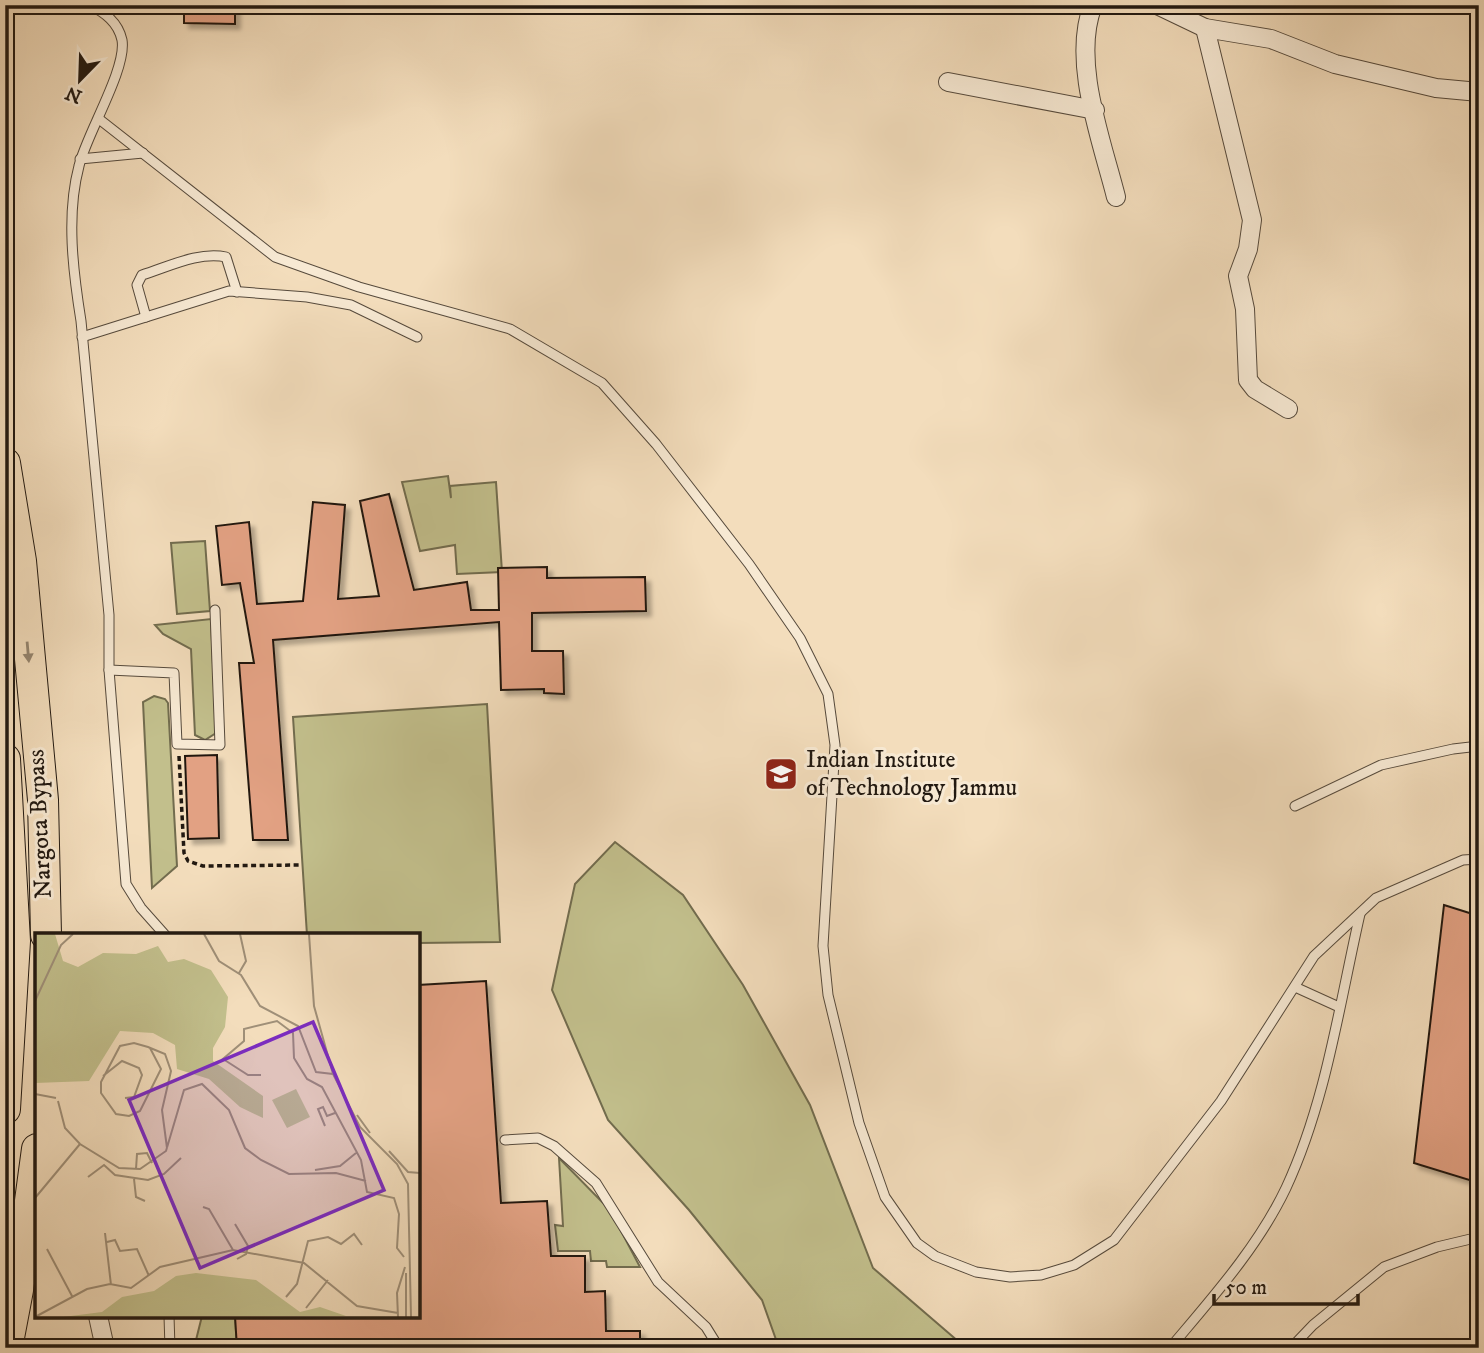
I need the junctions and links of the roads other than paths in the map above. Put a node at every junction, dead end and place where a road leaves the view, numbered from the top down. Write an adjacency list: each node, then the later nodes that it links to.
1 (90, 5): 8 (lane)
2 (1093, 5): 7 (street)
3 (1157, 5): 4 (street)
4 (1205, 28): 6 (street); 16 (street)
5 (948, 82): 7 (street)
6 (1479, 92)
7 (1095, 110): 11 (street)
8 (99, 119): 9 (lane); 10 (lane)
9 (143, 153): 10 (lane); 28 (lane)
10 (80, 159): 14 (lane)
11 (1116, 197)
12 (237, 292): 13 (lane); 13 (lane); 15 (lane)
13 (146, 317): 14 (lane)
14 (82, 337): 19 (lane)
15 (417, 337)
16 (1288, 409)
17 (5, 463): 25 (highway, Nargota Bypass, one-way to 25)
18 (215, 610): 19 (lane)
19 (109, 670): 26 (lane)
20 (1479, 746): 22 (lane)
21 (5, 759): 27 (highway, Nargota Bypass)
22 (1295, 806)
23 (1479, 859): 24 (lane)
24 (1360, 913): 28 (lane); 30 (lane)
25 (46, 933)
26 (163, 933)
27 (26, 943): 29 (highway, Nargota Bypass)
28 (1295, 987): 30 (lane)
29 (11, 989): 31 (highway, Nargota Bypass)
30 (1339, 1007): 41 (lane)
31 (5, 1109)
32 (505, 1140): 40 (lane)
33 (35, 1164): 37 (highway)
34 (1479, 1237): 42 (lane)
35 (98, 1318): 38 (street)
36 (170, 1318): 39 (lane)
37 (6, 1348)
38 (104, 1348)
39 (170, 1348)
40 (719, 1348)
41 (1170, 1348)
42 (1291, 1348)

